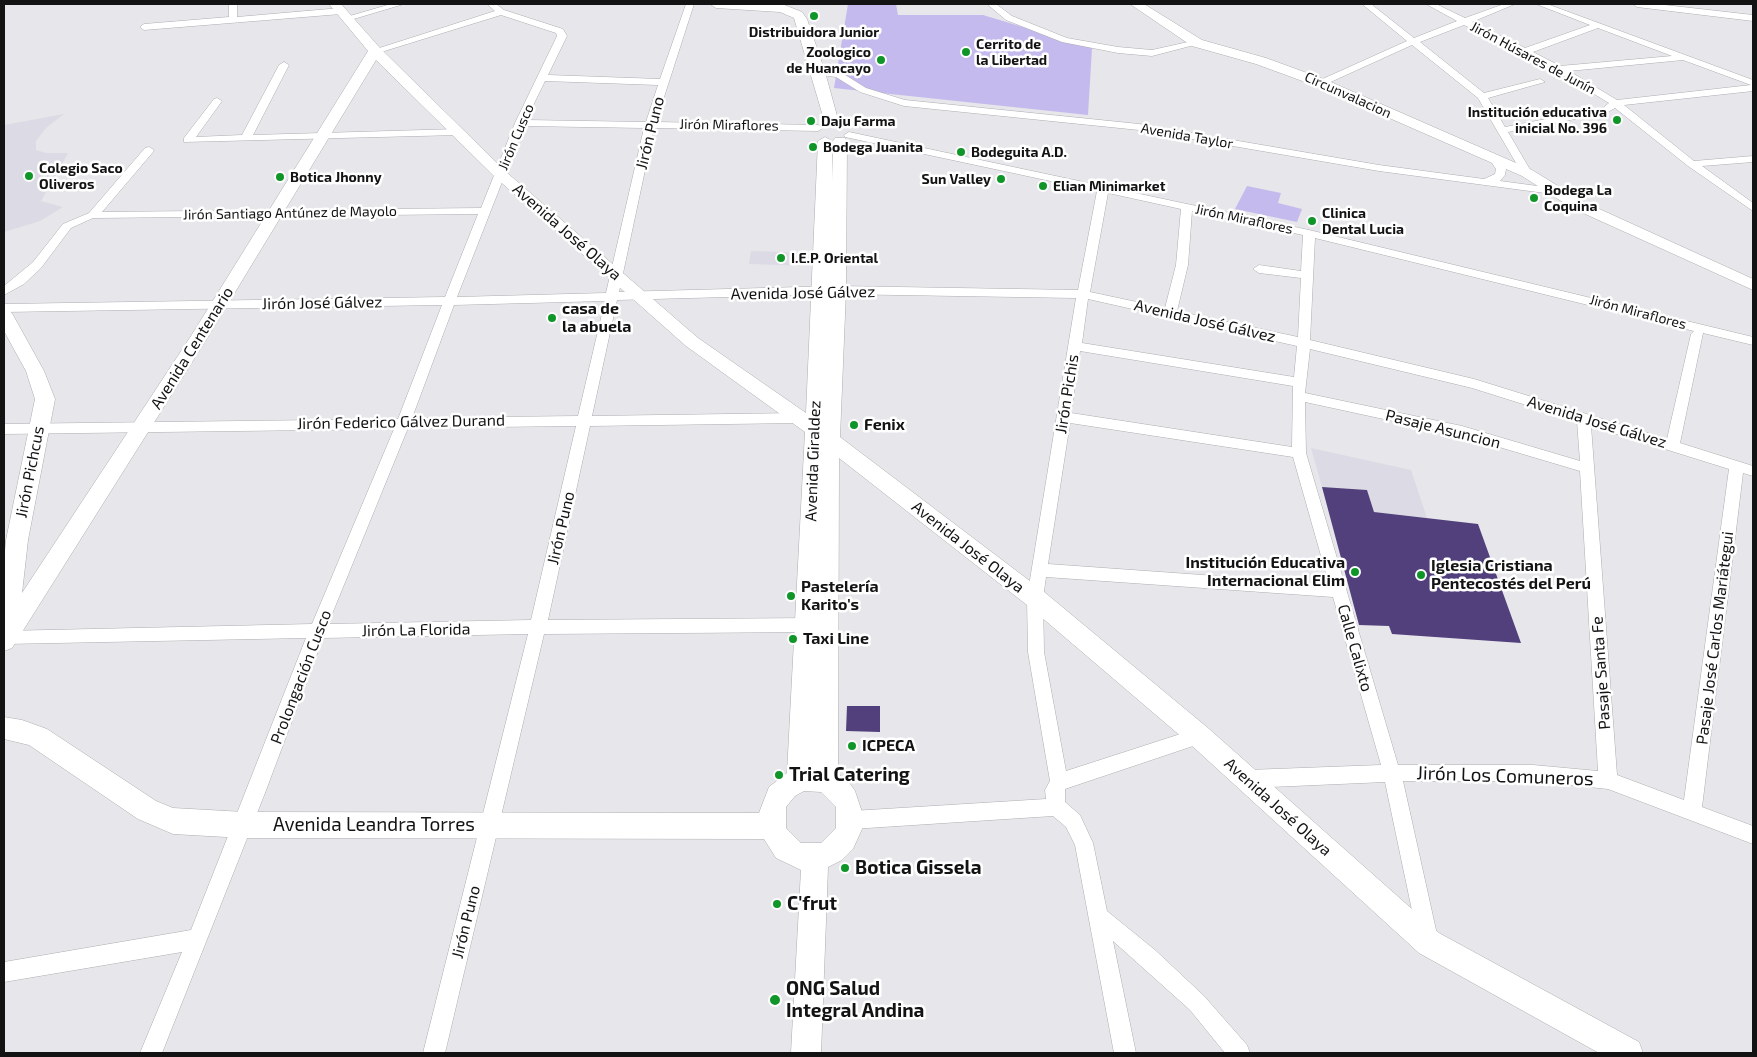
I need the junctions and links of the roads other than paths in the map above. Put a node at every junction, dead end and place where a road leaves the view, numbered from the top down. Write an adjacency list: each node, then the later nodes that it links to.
1 (233, 4): 17 (street)
2 (400, 4): 14 (street)
3 (491, 4): 15 (street)
4 (690, 4): 31 (street, Jirón Puno)
5 (716, 4): 29 (street, Avenida Giraldez)
6 (991, 4): 23 (street)
7 (1136, 4): 23 (street, Circunvalacion)
8 (1430, 4): 19 (street, Jirón Húsares de Junín)
9 (1510, 4): 19 (street)
10 (1540, 4): 20 (street)
11 (1637, 4): 16 (street)
12 (1721, 4): 16 (street)
13 (1374, 6): 22 (street)
14 (341, 11): 17 (street); 24 (street, Avenida José Olaya)
15 (501, 12): 24 (street); 30 (street, Jirón Cusco)
16 (1733, 16): 18 (street)
17 (233, 20): 21 (street)
18 (1752, 20)
19 (1466, 22): 22 (street); 25 (street, Jirón Húsares de Junín)
20 (1599, 26): 25 (street); 26 (street)
21 (144, 27)
22 (1413, 41): 33 (street); 36 (street)
23 (1197, 43): 33 (street, Circunvalacion)
24 (374, 51): 42 (street, Avenida José Olaya); 44 (street, Avenida Centenario)
25 (1524, 52): 28 (street, Jirón Húsares de Junín)
26 (1684, 57): 28 (street); 34 (street)
27 (284, 65): 45 (street)
28 (1559, 70): 38 (street, Jirón Húsares de Junín)
29 (818, 72): 43 (street, Avenida Giraldez); 52 (street, Avenida Taylor)
30 (542, 78): 31 (street); 39 (street, Jirón Cusco)
31 (663, 82): 40 (street, Jirón Puno)
32 (1540, 82): 36 (street)
33 (1321, 83): 48 (street, Circunvalacion)
34 (1753, 83)
35 (1753, 88): 38 (street)
36 (1482, 96): 41 (street)
37 (217, 100): 45 (street)
38 (1615, 103): 41 (street); 49 (street, Jirón Húsares de Junín)
39 (520, 123): 40 (street, Jirón Miraflores); 51 (street, Jirón Cusco)
40 (650, 124): 43 (street, Jirón Miraflores); 63 (street, Jirón Puno)
41 (1503, 130): 50 (street)
42 (458, 132): 44 (street); 51 (street, Avenida José Olaya)
43 (833, 134): 53 (street, Jirón Miraflores); 67 (street, Avenida Giraldez)
44 (322, 136): 45 (street); 58 (street, Avenida Centenario)
45 (246, 138)
46 (149, 150): 59 (street)
47 (1753, 159): 49 (street)
48 (1495, 160): 50 (street, Circunvalacion); 52 (street)
49 (1692, 164): 56 (street, Jirón Húsares de Junín)
50 (1526, 173): 54 (street, Circunvalacion)
51 (500, 174): 57 (street, Jirón Cusco); 63 (street, Avenida José Olaya)
52 (1484, 182): 54 (street, Avenida Taylor)
53 (1103, 190): 55 (street, Jirón Miraflores); 68 (street, Jirón Pichis)
54 (1560, 192): 64 (street, Circunvalacion); 65 (street, Circunvalacion)
55 (1187, 207): 60 (street, Jirón Miraflores); 74 (street)
56 (1753, 208)
57 (486, 211): 58 (street, Jirón Santiago Antúnez de Mayolo); 71 (street, Jirón Cusco)
58 (275, 213): 59 (street, Jirón Santiago Antúnez de Mayolo); 72 (street, Avenida Centenario)
59 (93, 215): 66 (street)
60 (1309, 232): 62 (street, Calle Calixto); 77 (street, Jirón Miraflores)
61 (1259, 269): 62 (street)
62 (1306, 275): 78 (street, Calle Calixto)
63 (617, 276): 69 (street, Avenida José Olaya); 70 (street, Jirón Puno)
64 (1753, 276)
65 (1753, 285)
66 (4, 291)
67 (829, 291): 68 (street, Avenida José Gálvez); 69 (street, Avenida José Gálvez); 88 (street, Avenida Giraldez)
68 (1083, 294): 74 (street, Avenida José Gálvez); 79 (street, Jirón Pichis)
69 (640, 296): 70 (street, Jirón José Gálvez); 88 (street, Avenida José Olaya)
70 (612, 297): 71 (street, Jirón José Gálvez); 83 (street, Jirón Puno)
71 (450, 300): 72 (street, Jirón José Gálvez); 84 (street, Prolongación Cusco)
72 (219, 304): 73 (street, Jirón José Gálvez); 85 (street, Avenida Centenario)
73 (4, 308)
74 (1170, 314): 78 (street, Avenida José Gálvez)
75 (4, 315): 87 (street, Jirón Pichcus)
76 (1696, 334): 89 (street)
77 (1753, 341)
78 (1304, 343): 80 (street, Calle Calixto); 81 (street, Avenida José Gálvez)
79 (1075, 346): 80 (street, Pasaje Asuncion); 82 (street, Jirón Pichis)
80 (1298, 389): 90 (street, Calle Calixto); 92 (street, Pasaje Asuncion)
81 (1584, 417): 89 (street, Avenida José Gálvez); 92 (street, Pasaje Santa Fe)
82 (1064, 418): 90 (street); 94 (street, Jirón Pichis)
83 (585, 421): 84 (street, Jirón Federico Gálvez Durand); 88 (street, Jirón Federico Gálvez Durand); 99 (street, Jirón Puno)
84 (404, 422): 85 (street, Jirón Federico Gálvez Durand); 100 (street, Prolongación Cusco)
85 (143, 426): 87 (street, Jirón Federico Gálvez Durand); 101 (street, Avenida Centenario)
86 (4, 429): 87 (street, Jirón Federico Gálvez Durand)
87 (38, 429): 101 (street, Jirón Pichcus)
88 (814, 430): 96 (street, Avenida José Olaya); 97 (street, Avenida Giraldez); 98 (street, Avenida Giraldez)
89 (1673, 445): 91 (street, Avenida José Gálvez)
90 (1299, 453): 95 (street, Calle Calixto)
91 (1737, 466): 93 (street, Avenida José Gálvez); 111 (street, Pasaje José Carlos Mariátegui)
92 (1587, 468): 106 (street, Pasaje Santa Fe)
93 (1753, 471)
94 (1039, 570): 95 (street); 96 (street, Jirón Pichis)
95 (1339, 591): 104 (street, Calle Calixto)
96 (1035, 598): 103 (street, Avenida José Olaya); 109 (street, Jirón Pichis)
97 (827, 625): 98 (street, Jirón La Florida); 108 (street, Avenida Giraldez)
98 (806, 626): 99 (street, Jirón La Florida); 107 (street, Avenida Giraldez)
99 (538, 628): 100 (street, Jirón La Florida); 114 (street, Jirón Puno)
100 (317, 632): 101 (street, Jirón La Florida); 113 (street, Prolongación Cusco)
101 (5, 639)
102 (4, 728): 113 (street, Avenida Leandra Torres)
103 (1200, 736): 105 (street, Avenida José Olaya); 109 (street)
104 (1392, 773): 105 (street, Jirón Los Comuneros); 106 (street, Jirón Los Comuneros); 120 (street, Calle Calixto)
105 (1248, 779): 120 (street, Avenida José Olaya)
106 (1608, 780): 111 (street, Jirón Los Comuneros)
107 (799, 781): 108 (street); 115 (street)
108 (825, 781): 112 (street)
109 (1059, 782): 110 (street, Jirón Pichis)
110 (1056, 807): 112 (street); 118 (street)
111 (1692, 810): 116 (street, Jirón Los Comuneros)
112 (852, 820): 117 (street)
113 (244, 825): 114 (street, Avenida Leandra Torres); 119 (street, Prolongación Cusco)
114 (490, 825): 115 (street, Avenida Leandra Torres); 123 (street, Jirón Puno)
115 (770, 826): 117 (street)
116 (1753, 835)
117 (815, 867): 124 (street)
118 (1099, 918): 125 (street); 126 (street)
119 (198, 939): 121 (street); 122 (street, Prolongación Cusco)
120 (1429, 943): 127 (street, Avenida José Olaya)
121 (4, 972)
122 (151, 1053)
123 (434, 1053)
124 (806, 1053)
125 (1125, 1053)
126 (1239, 1053)
127 (1628, 1053)

